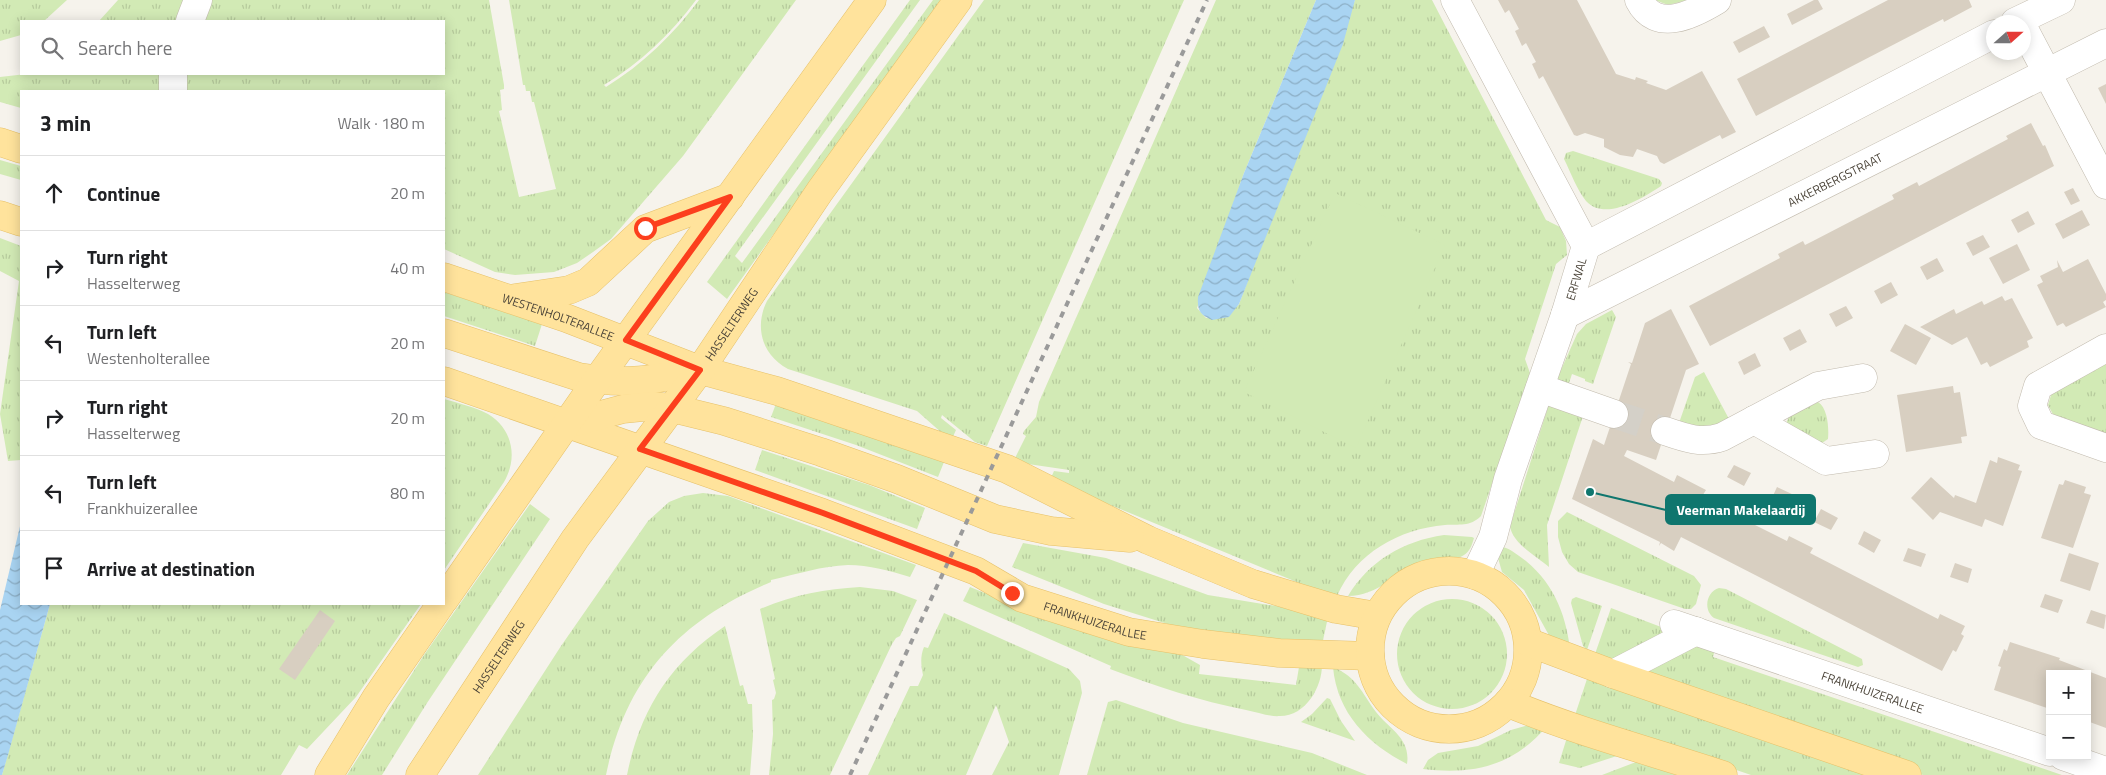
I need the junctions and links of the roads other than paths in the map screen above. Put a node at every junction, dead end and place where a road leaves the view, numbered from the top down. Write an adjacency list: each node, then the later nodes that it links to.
1 (198, 0): 9 (street)
2 (872, 0): 19 (main road)
3 (958, 0): 29 (main road, HASSELTERWEG)
4 (1455, 0): 22 (street, ERFWAL)
5 (1639, 0): 6 (street)
6 (1717, 0)
7 (2061, 0): 8 (street)
8 (2026, 15)
9 (190, 20)
10 (1986, 38): 22 (street)
11 (2106, 43): 13 (street, AKKERBERGSTRAAT)
12 (2031, 46): 13 (street)
13 (2046, 74): 18 (street); 25 (street, AKKERBERGSTRAAT)
14 (173, 75): 15 (street)
15 (173, 90)
16 (0, 142): 17 (main road)
17 (20, 149)
18 (2106, 186)
19 (730, 197): 24 (main road); 27 (main road)
20 (0, 216): 21 (main road)
21 (20, 222)
22 (1586, 246): 25 (street, ERFWAL)
23 (446, 277): 24 (main road, WESTENHOLTERALLEE)
24 (508, 298): 27 (main road, WESTENHOLTERALLEE)
25 (1565, 315): 33 (street, ERFWAL)
26 (445, 333): 31 (main road)
27 (626, 340): 29 (main road, WESTENHOLTERALLEE); 31 (main road)
28 (2106, 348): 39 (street)
29 (700, 370): 31 (main road); 34 (main road, HASSELTERWEG); 42 (main road)
30 (1863, 378): 36 (street)
31 (597, 380): 37 (main road)
32 (445, 381): 37 (main road)
33 (1540, 388): 35 (street); 43 (street, ERFWAL)
34 (670, 408): 37 (main road); 40 (main road, HASSELTERWEG); 42 (main road)
35 (1614, 414)
36 (1754, 420): 38 (street); 41 (street)
37 (567, 424): 40 (main road); 44 (main road)
38 (1665, 431)
39 (2106, 448)
40 (640, 449): 48 (main road, FRANKHUIZERALLEE); 55 (main road, HASSELTERWEG)
41 (1875, 454)
42 (1148, 540): 46 (main road)
43 (1475, 575): 46 (main road); 47 (main road)
44 (445, 599)
45 (440, 605): 54 (main road)
46 (1377, 616): 48 (main road)
47 (1528, 642): 49 (main road); 50 (main road)
48 (1370, 656): 50 (main road)
49 (1613, 674): 51 (street, FRANKHUIZERALLEE); 57 (main road)
50 (1508, 703): 56 (main road)
51 (2046, 751)
52 (2074, 760): 53 (street)
53 (2106, 771)
54 (329, 775)
55 (420, 775)
56 (1723, 775)
57 (1907, 775)

